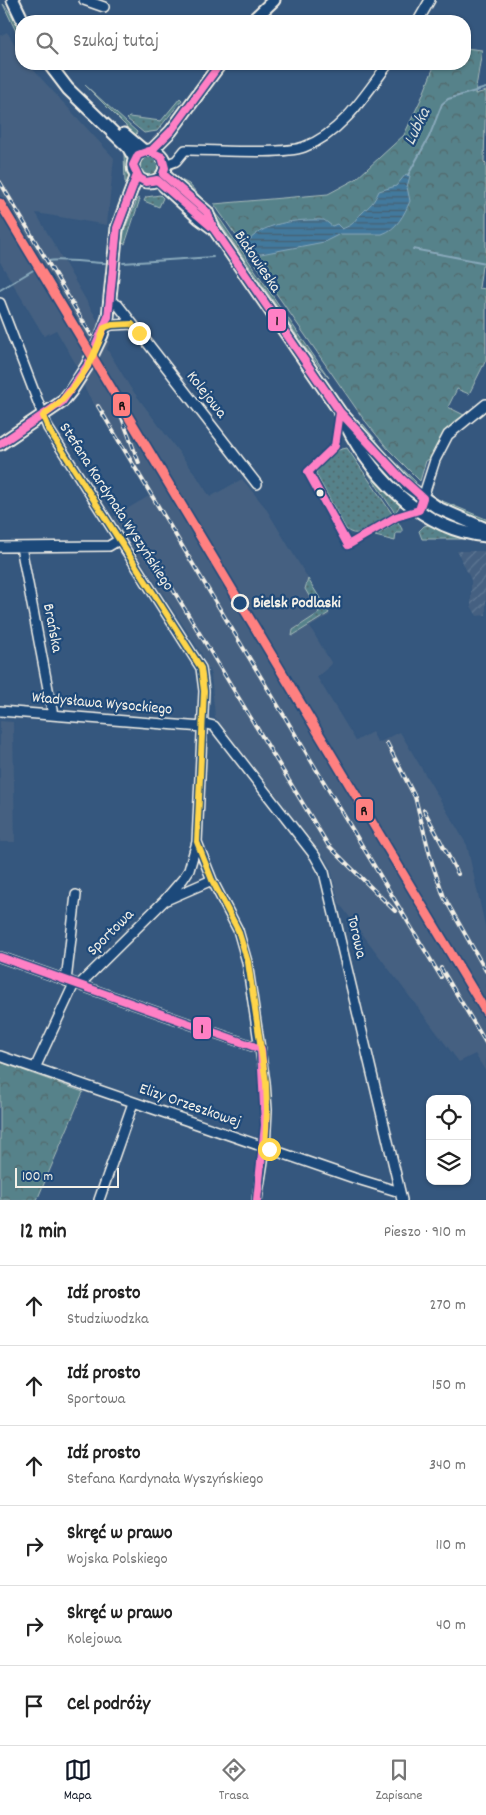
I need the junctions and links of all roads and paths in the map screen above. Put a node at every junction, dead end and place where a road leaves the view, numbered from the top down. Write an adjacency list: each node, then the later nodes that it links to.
1 (13, 0): 6 (main road)
2 (84, 0): 5 (street)
3 (274, 0): 7 (main road)
4 (430, 0): 8 (street)
5 (104, 7)
6 (20, 15)
7 (258, 15)
8 (421, 15)
9 (55, 70): 12 (main road, Białowieska)
10 (216, 70): 12 (main road)
11 (383, 70): 12 (street)
12 (151, 166): 13 (main road); 18 (main road, Białowieska)
13 (110, 301): 15 (street, Kolejowa); 16 (main road)
14 (0, 303): 19 (street, Stefana Kardynała Wyszyńskiego)
15 (132, 324): 16 (street); 21 (street, Kolejowa)
16 (104, 328): 19 (main road)
17 (486, 404): 22 (street)
18 (340, 412): 22 (main road, Białowieska); 23 (main road, Białowieska)
19 (43, 416): 20 (main road); 26 (street, Stefana Kardynała Wyszyńskiego)
20 (0, 444)
21 (257, 484)
22 (423, 498): 23 (street); 24 (main road, Białowieska)
23 (419, 510): 25 (main road, Białowieska)
24 (486, 529)
25 (486, 536)
26 (119, 540): 28 (street); 31 (street, Stefana Kardynała Wyszyńskiego)
27 (0, 547): 28 (street)
28 (21, 547): 30 (street, Brańska)
29 (0, 711): 30 (street, Władysława Wysockiego)
30 (53, 715): 31 (street, Władysława Wysockiego)
31 (202, 725): 32 (street, Sportowa); 43 (street, Torowa)
32 (197, 842): 33 (street, Sportowa); 35 (street, Sportowa)
33 (212, 880): 35 (street, Sportowa); 38 (street)
34 (76, 895): 37 (street)
35 (164, 902): 37 (street, Sportowa)
36 (0, 957): 37 (street)
37 (73, 983): 38 (street); 40 (street, Sportowa)
38 (261, 1049): 42 (street)
39 (0, 1056): 40 (street, Elizy Orzeszkowej)
40 (35, 1068): 41 (street, Elizy Orzeszkowej)
41 (133, 1103): 42 (street, Elizy Orzeszkowej); 44 (street)
42 (265, 1148): 43 (street, Elizy Orzeszkowej); 45 (street)
43 (401, 1196)
44 (99, 1200)
45 (257, 1200)

